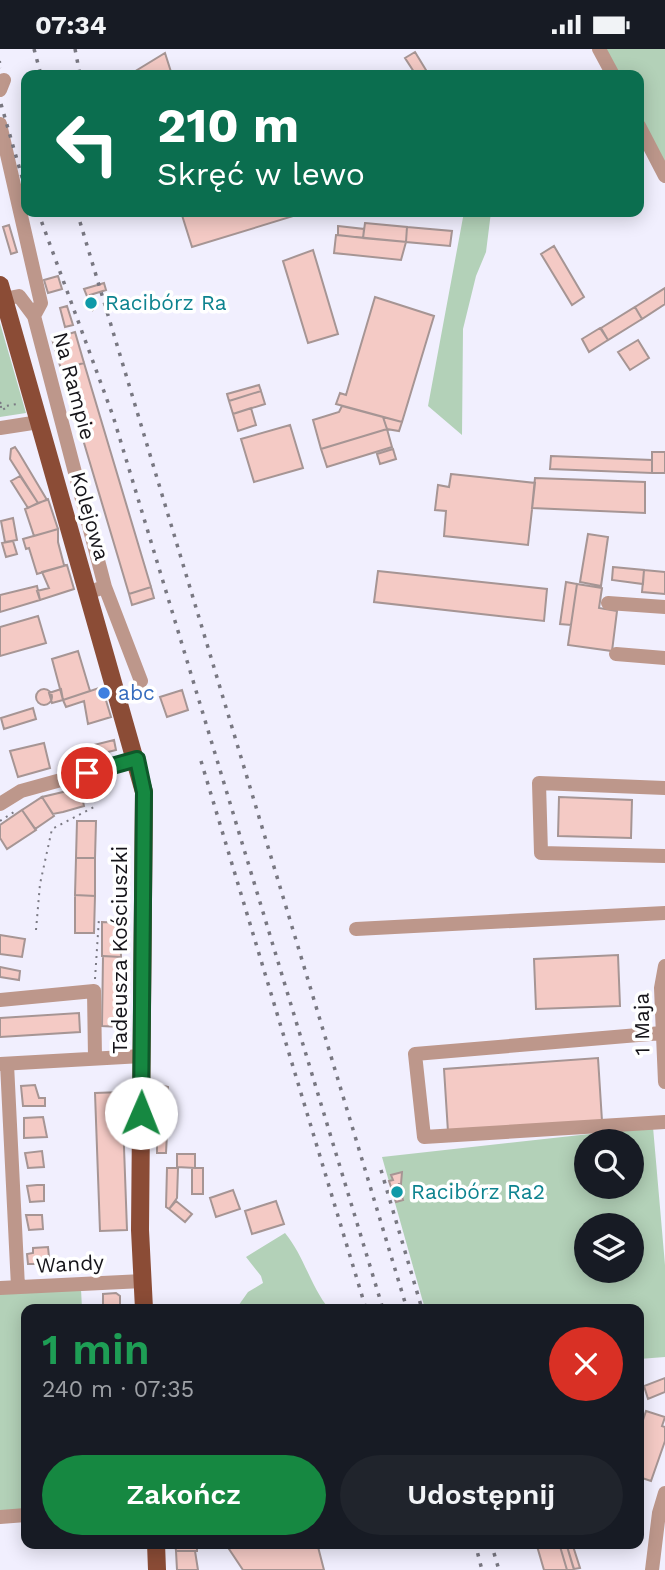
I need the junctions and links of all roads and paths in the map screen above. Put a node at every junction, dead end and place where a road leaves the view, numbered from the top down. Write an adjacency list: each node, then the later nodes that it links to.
1 (599, 49): 2 (street)
2 (610, 70)
3 (0, 124): 6 (street)
4 (644, 136): 5 (street)
5 (665, 176)
6 (21, 216)
7 (21, 217): 9 (street)
8 (2, 292): 9 (street, Na Rampie); 12 (main road, Kolejowa)
9 (34, 316): 14 (street, Na Rampie)
10 (0, 402): 11 (path)
11 (0, 407)
12 (38, 422): 13 (street); 14 (main road, Kolejowa)
13 (0, 428)
14 (97, 590): 19 (street, Na Rampie); 20 (main road, Kolejowa)
15 (608, 603): 16 (street)
16 (665, 607)
17 (616, 654): 18 (street)
18 (665, 658)
19 (141, 681)
20 (137, 759): 22 (street); 33 (main road, Tadeusza Kościuszki)
21 (665, 788): 24 (street)
22 (0, 804)
23 (96, 806): 28 (path)
24 (665, 856)
25 (665, 913): 27 (street)
26 (99, 918): 30 (path)
27 (356, 929)
28 (36, 930)
29 (665, 966): 32 (street, 1 Maja)
30 (94, 991): 31 (street); 34 (street)
31 (0, 1000)
32 (662, 1033): 36 (street, 1 Maja); 37 (street)
33 (142, 1056): 34 (street); 38 (main road, Tadeusza Kościuszki)
34 (95, 1058): 35 (street)
35 (4, 1064): 39 (street)
36 (665, 1082)
37 (665, 1122)
38 (143, 1282): 39 (street, Wandy); 41 (main road, Tadeusza Kościuszki)
39 (18, 1287): 40 (street, Wandy)
40 (0, 1288)
41 (144, 1304)
42 (665, 1493): 44 (street)
43 (21, 1515): 45 (street)
44 (662, 1515): 48 (street)
45 (0, 1517)
46 (156, 1549): 47 (main road)
47 (157, 1570)
48 (652, 1570)

